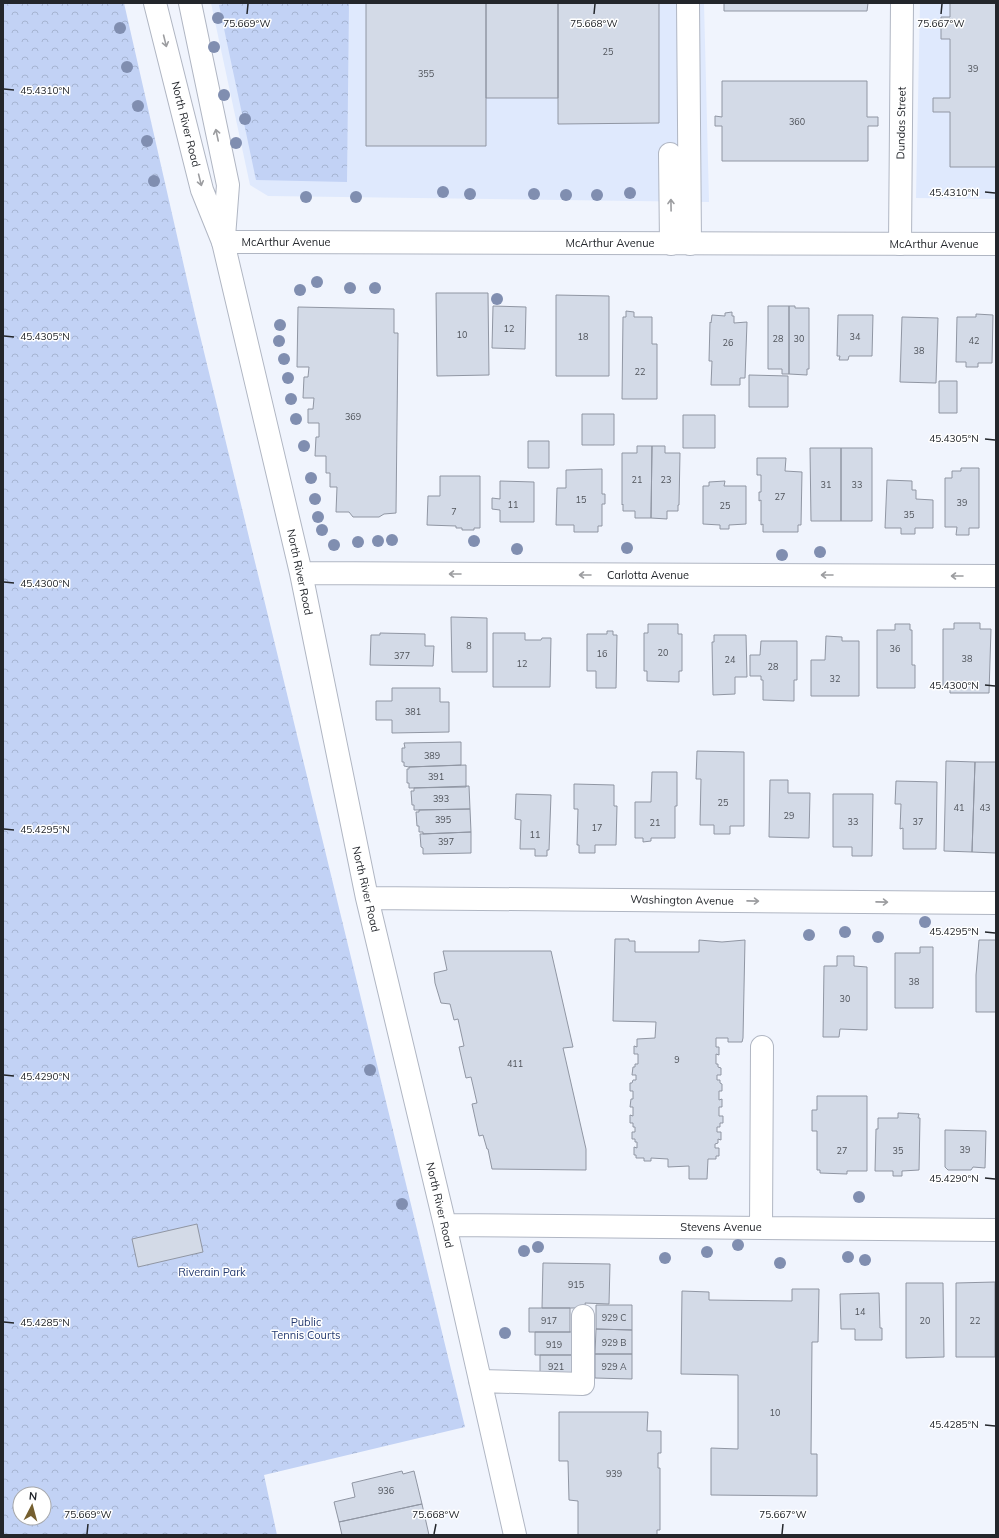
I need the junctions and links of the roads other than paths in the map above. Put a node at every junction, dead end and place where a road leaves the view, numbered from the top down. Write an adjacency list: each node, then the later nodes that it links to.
1 (155, 3): 6 (street, North River Road, one-way to 6)
2 (190, 3): 6 (street, North River Road, one-way to 2)
3 (688, 3): 7 (street)
4 (902, 3): 8 (street, Dundas Street)
5 (670, 154): 7 (street, one-way to 5)
6 (223, 242): 7 (street, McArthur Avenue); 10 (street, North River Road)
7 (681, 244): 8 (street, McArthur Avenue)
8 (900, 244): 9 (street, McArthur Avenue)
9 (996, 244)
10 (301, 573): 11 (street, Carlotta Avenue, one-way to 10); 12 (street, North River Road)
11 (996, 576)
12 (367, 898): 13 (street, Washington Avenue, one-way to 13); 15 (street, North River Road)
13 (996, 903)
14 (762, 1047): 16 (street)
15 (445, 1225): 16 (street, Stevens Avenue); 19 (street, North River Road)
16 (761, 1228): 17 (street, Stevens Avenue)
17 (996, 1230)
18 (583, 1316): 19 (street)
19 (480, 1381): 20 (street, North River Road)
20 (515, 1535)

